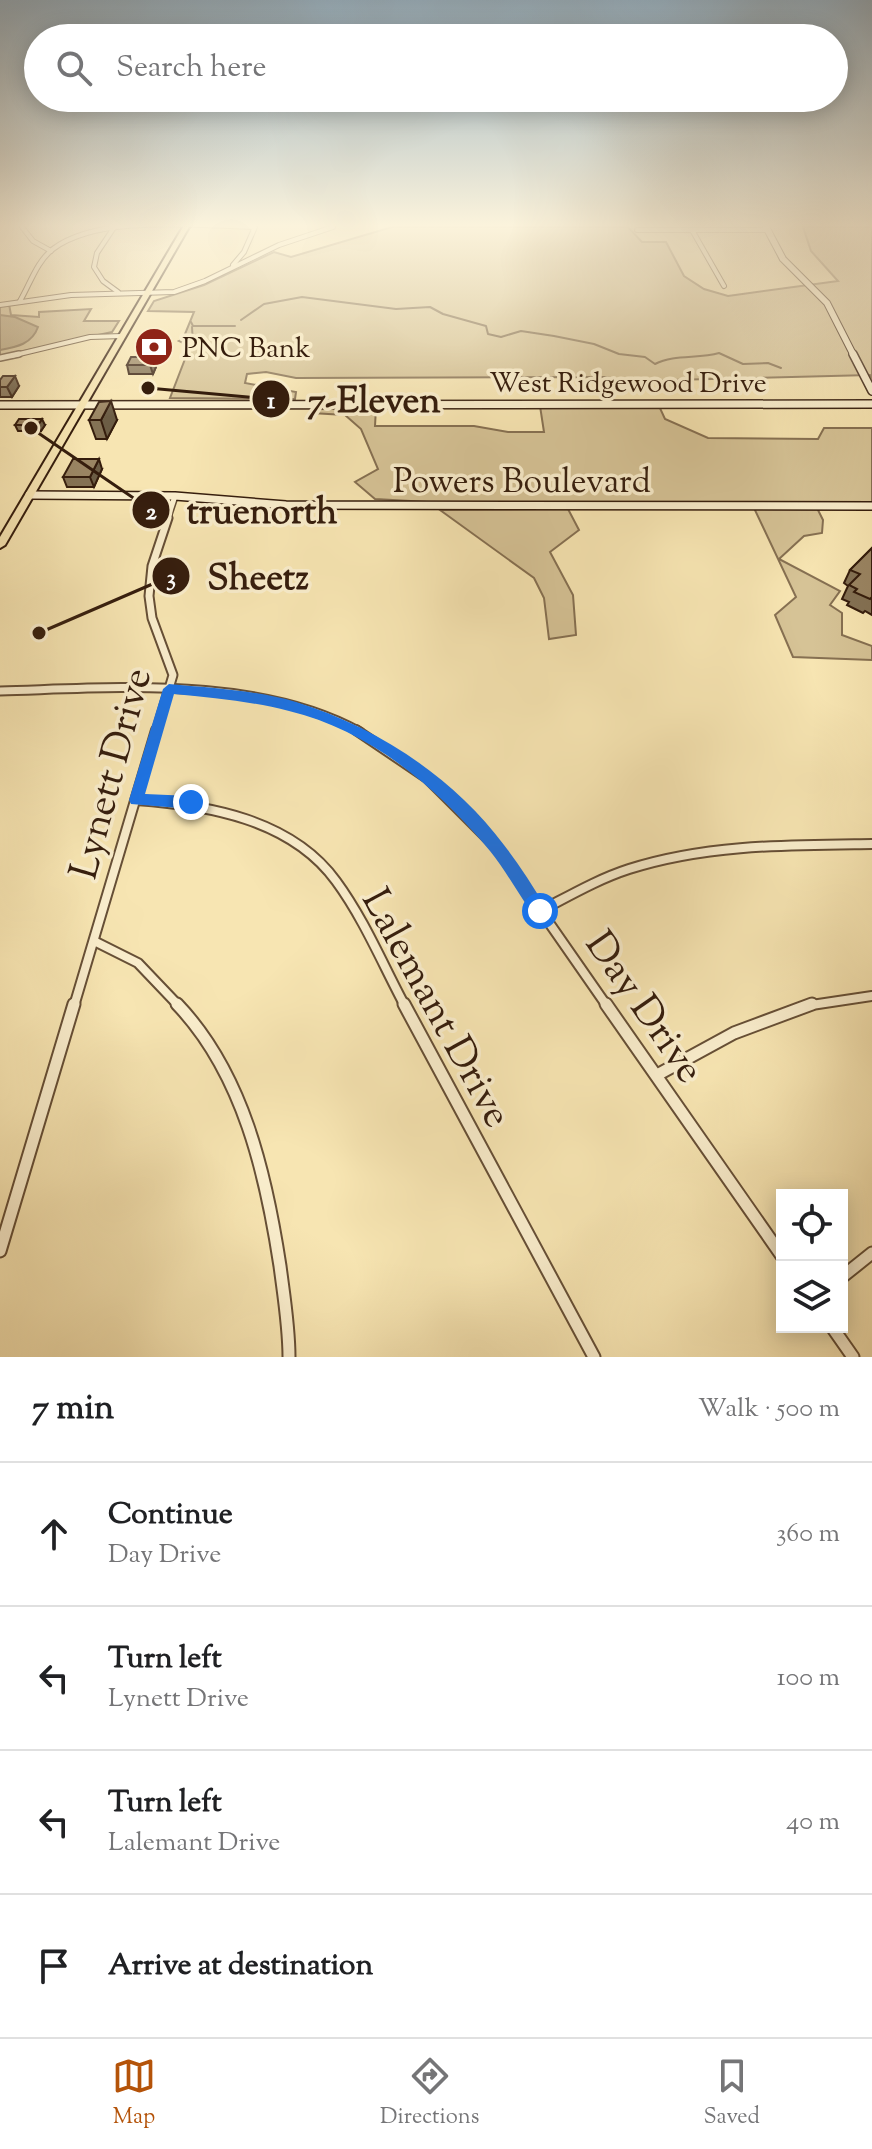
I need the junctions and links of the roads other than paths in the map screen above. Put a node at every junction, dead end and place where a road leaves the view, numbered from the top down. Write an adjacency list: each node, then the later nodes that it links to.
1 (27, 290): 9 (street)
2 (116, 290): 6 (street)
3 (148, 290): 8 (main road)
4 (177, 290): 7 (street)
5 (817, 290): 14 (street)
6 (120, 293): 8 (street); 9 (street)
7 (169, 293): 8 (street); 10 (street)
8 (146, 294): 10 (main road)
9 (20, 301): 11 (street)
10 (141, 302): 12 (main road)
11 (0, 305)
12 (122, 336): 13 (street); 15 (main road)
13 (0, 358)
14 (872, 391)
15 (82, 404): 16 (street, West Ridgewood Drive); 17 (street, West Ridgewood Drive); 18 (main road)
16 (872, 404)
17 (0, 405)
18 (29, 495): 19 (street, Powers Boulevard); 21 (main road)
19 (175, 496): 20 (street, Powers Boulevard); 22 (street, Lynett Drive)
20 (872, 506)
21 (0, 545)
22 (169, 689): 23 (street, Day Drive); 24 (street, Lynett Drive); 26 (street, Day Drive)
23 (0, 691)
24 (136, 800): 27 (street, Lynett Drive); 36 (street, Lalemant Drive)
25 (872, 844): 26 (street)
26 (540, 911): 29 (street, Day Drive)
27 (94, 941): 31 (street, Lynett Drive); 35 (street)
28 (872, 996): 29 (street)
29 (657, 1075): 30 (street, Day Drive)
30 (776, 1247)
31 (0, 1251)
32 (872, 1253): 33 (street)
33 (848, 1272)
34 (836, 1333): 37 (street)
35 (289, 1357)
36 (594, 1357)
37 (853, 1357)

